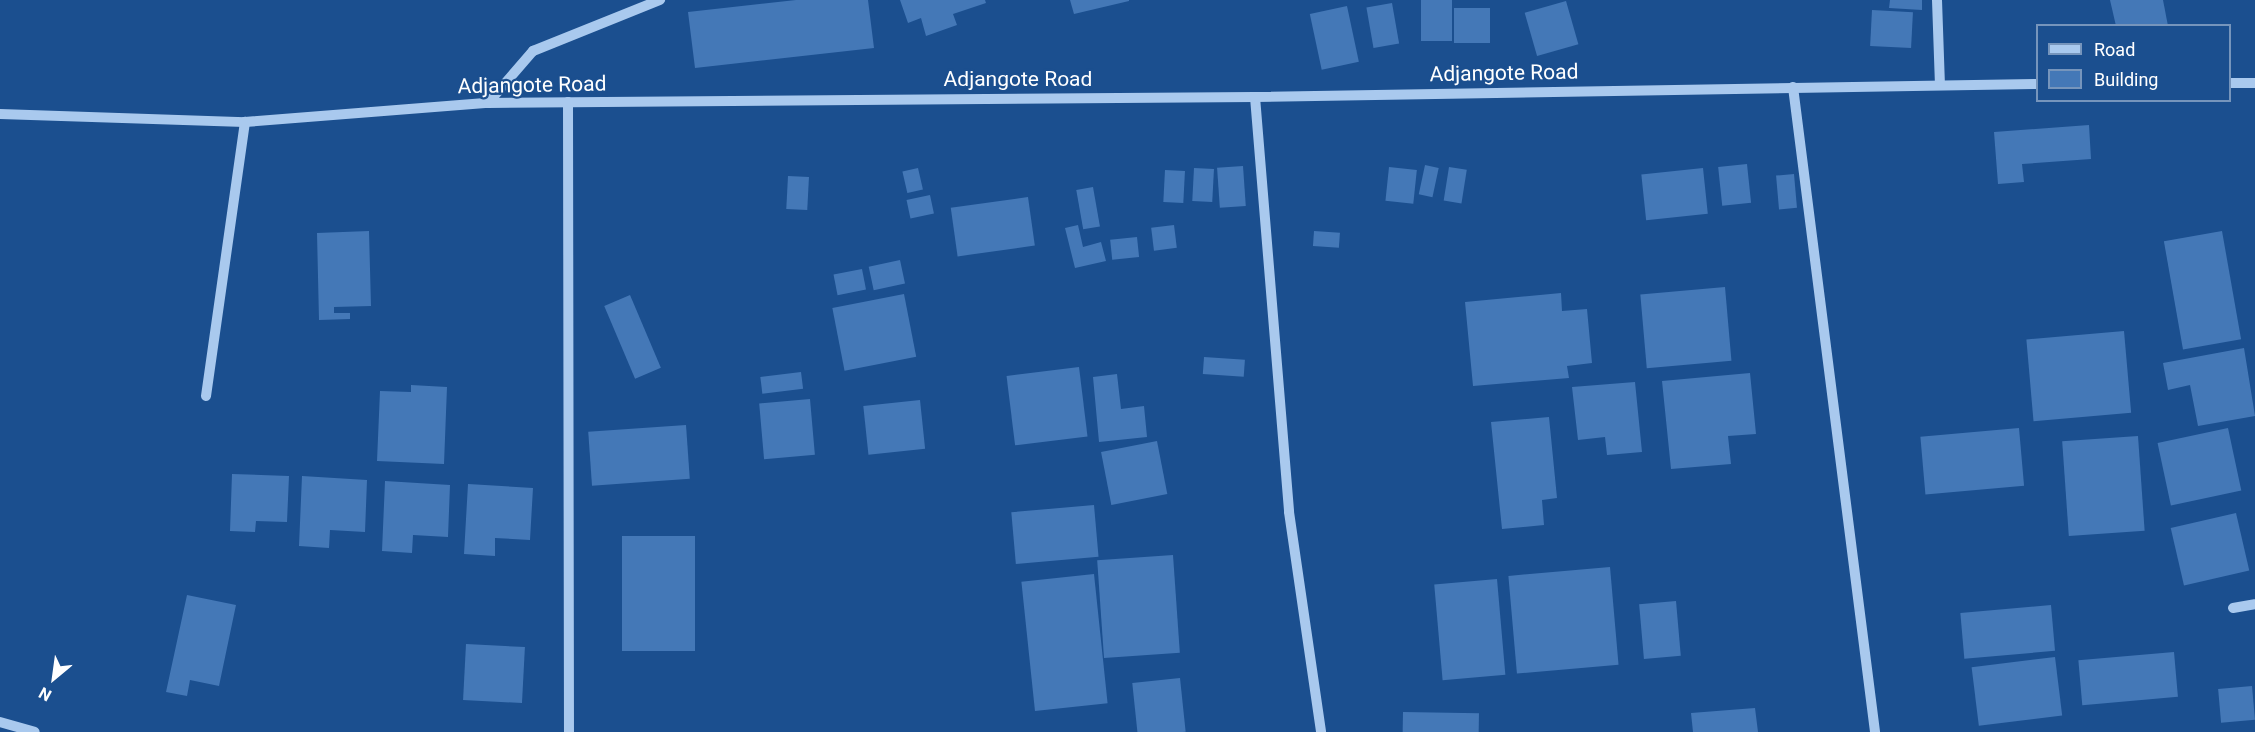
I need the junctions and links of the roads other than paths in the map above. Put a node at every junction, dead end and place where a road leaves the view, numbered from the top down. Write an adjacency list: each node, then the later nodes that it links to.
1 (660, 0): 10 (street)
2 (1937, 0): 6 (street)
3 (2231, 83): 4 (street)
4 (2255, 83)
5 (2036, 84): 6 (street, Adjangote Road)
6 (1940, 85): 7 (street, Adjangote Road)
7 (1793, 87): 8 (street, Adjangote Road); 20 (street)
8 (1255, 97): 9 (street, Adjangote Road); 19 (street)
9 (568, 102): 10 (street, Adjangote Road); 18 (street)
10 (488, 103): 12 (street, Adjangote Road)
11 (0, 114): 12 (street, Adjangote Road)
12 (245, 122): 13 (street)
13 (206, 396)
14 (2255, 604): 15 (street)
15 (2233, 608)
16 (0, 722): 17 (street)
17 (35, 732)
18 (569, 732)
19 (1321, 732)
20 (1875, 732)

